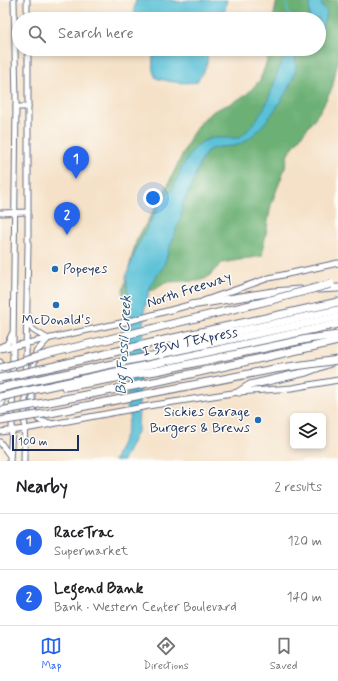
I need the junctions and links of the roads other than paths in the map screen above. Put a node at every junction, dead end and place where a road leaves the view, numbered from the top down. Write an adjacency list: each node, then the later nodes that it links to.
1 (14, 0): 3 (main road)
2 (27, 0): 4 (main road)
3 (14, 12)
4 (27, 12)
5 (15, 56): 7 (main road)
6 (28, 56): 8 (main road)
7 (16, 107): 8 (main road); 9 (main road)
8 (28, 107): 10 (main road)
9 (14, 212): 10 (main road); 11 (main road); 21 (main road)
10 (28, 212): 19 (main road)
11 (0, 213)
12 (338, 263): 16 (main road, North Freeway)
13 (334, 283): 31 (highway, bridge)
14 (338, 288): 16 (highway)
15 (338, 302): 33 (highway, bridge)
16 (191, 305): 23 (main road, North Freeway)
17 (338, 310): 28 (highway)
18 (338, 317): 28 (highway, I 35W TEXpress)
19 (26, 320): 23 (main road); 25 (main road)
20 (338, 324): 28 (highway, I 35W TEXpress)
21 (13, 329): 26 (main road); 27 (main road)
22 (338, 335): 32 (highway)
23 (48, 339): 25 (main road, North Freeway); 40 (main road)
24 (338, 341): 38 (highway, bridge)
25 (25, 344): 26 (main road, North Freeway); 41 (main road)
26 (13, 347): 27 (main road, North Freeway); 42 (main road)
27 (0, 348)
28 (161, 358): 32 (highway, I 35W TEXpress); 35 (highway, I 35W TEXpress, bridge)
29 (338, 360): 36 (highway); 39 (highway, bridge)
30 (0, 362): 39 (main road)
31 (0, 368)
32 (112, 376): 37 (highway, bridge)
33 (0, 378)
34 (338, 380): 36 (main road)
35 (0, 388)
36 (239, 392): 40 (main road)
37 (0, 397)
38 (0, 411)
39 (0, 422)
40 (59, 423): 41 (main road)
41 (25, 429): 42 (main road); 46 (main road)
42 (12, 430): 43 (main road); 45 (main road)
43 (0, 432)
44 (0, 442): 45 (main road)
45 (10, 459)
46 (24, 461)

